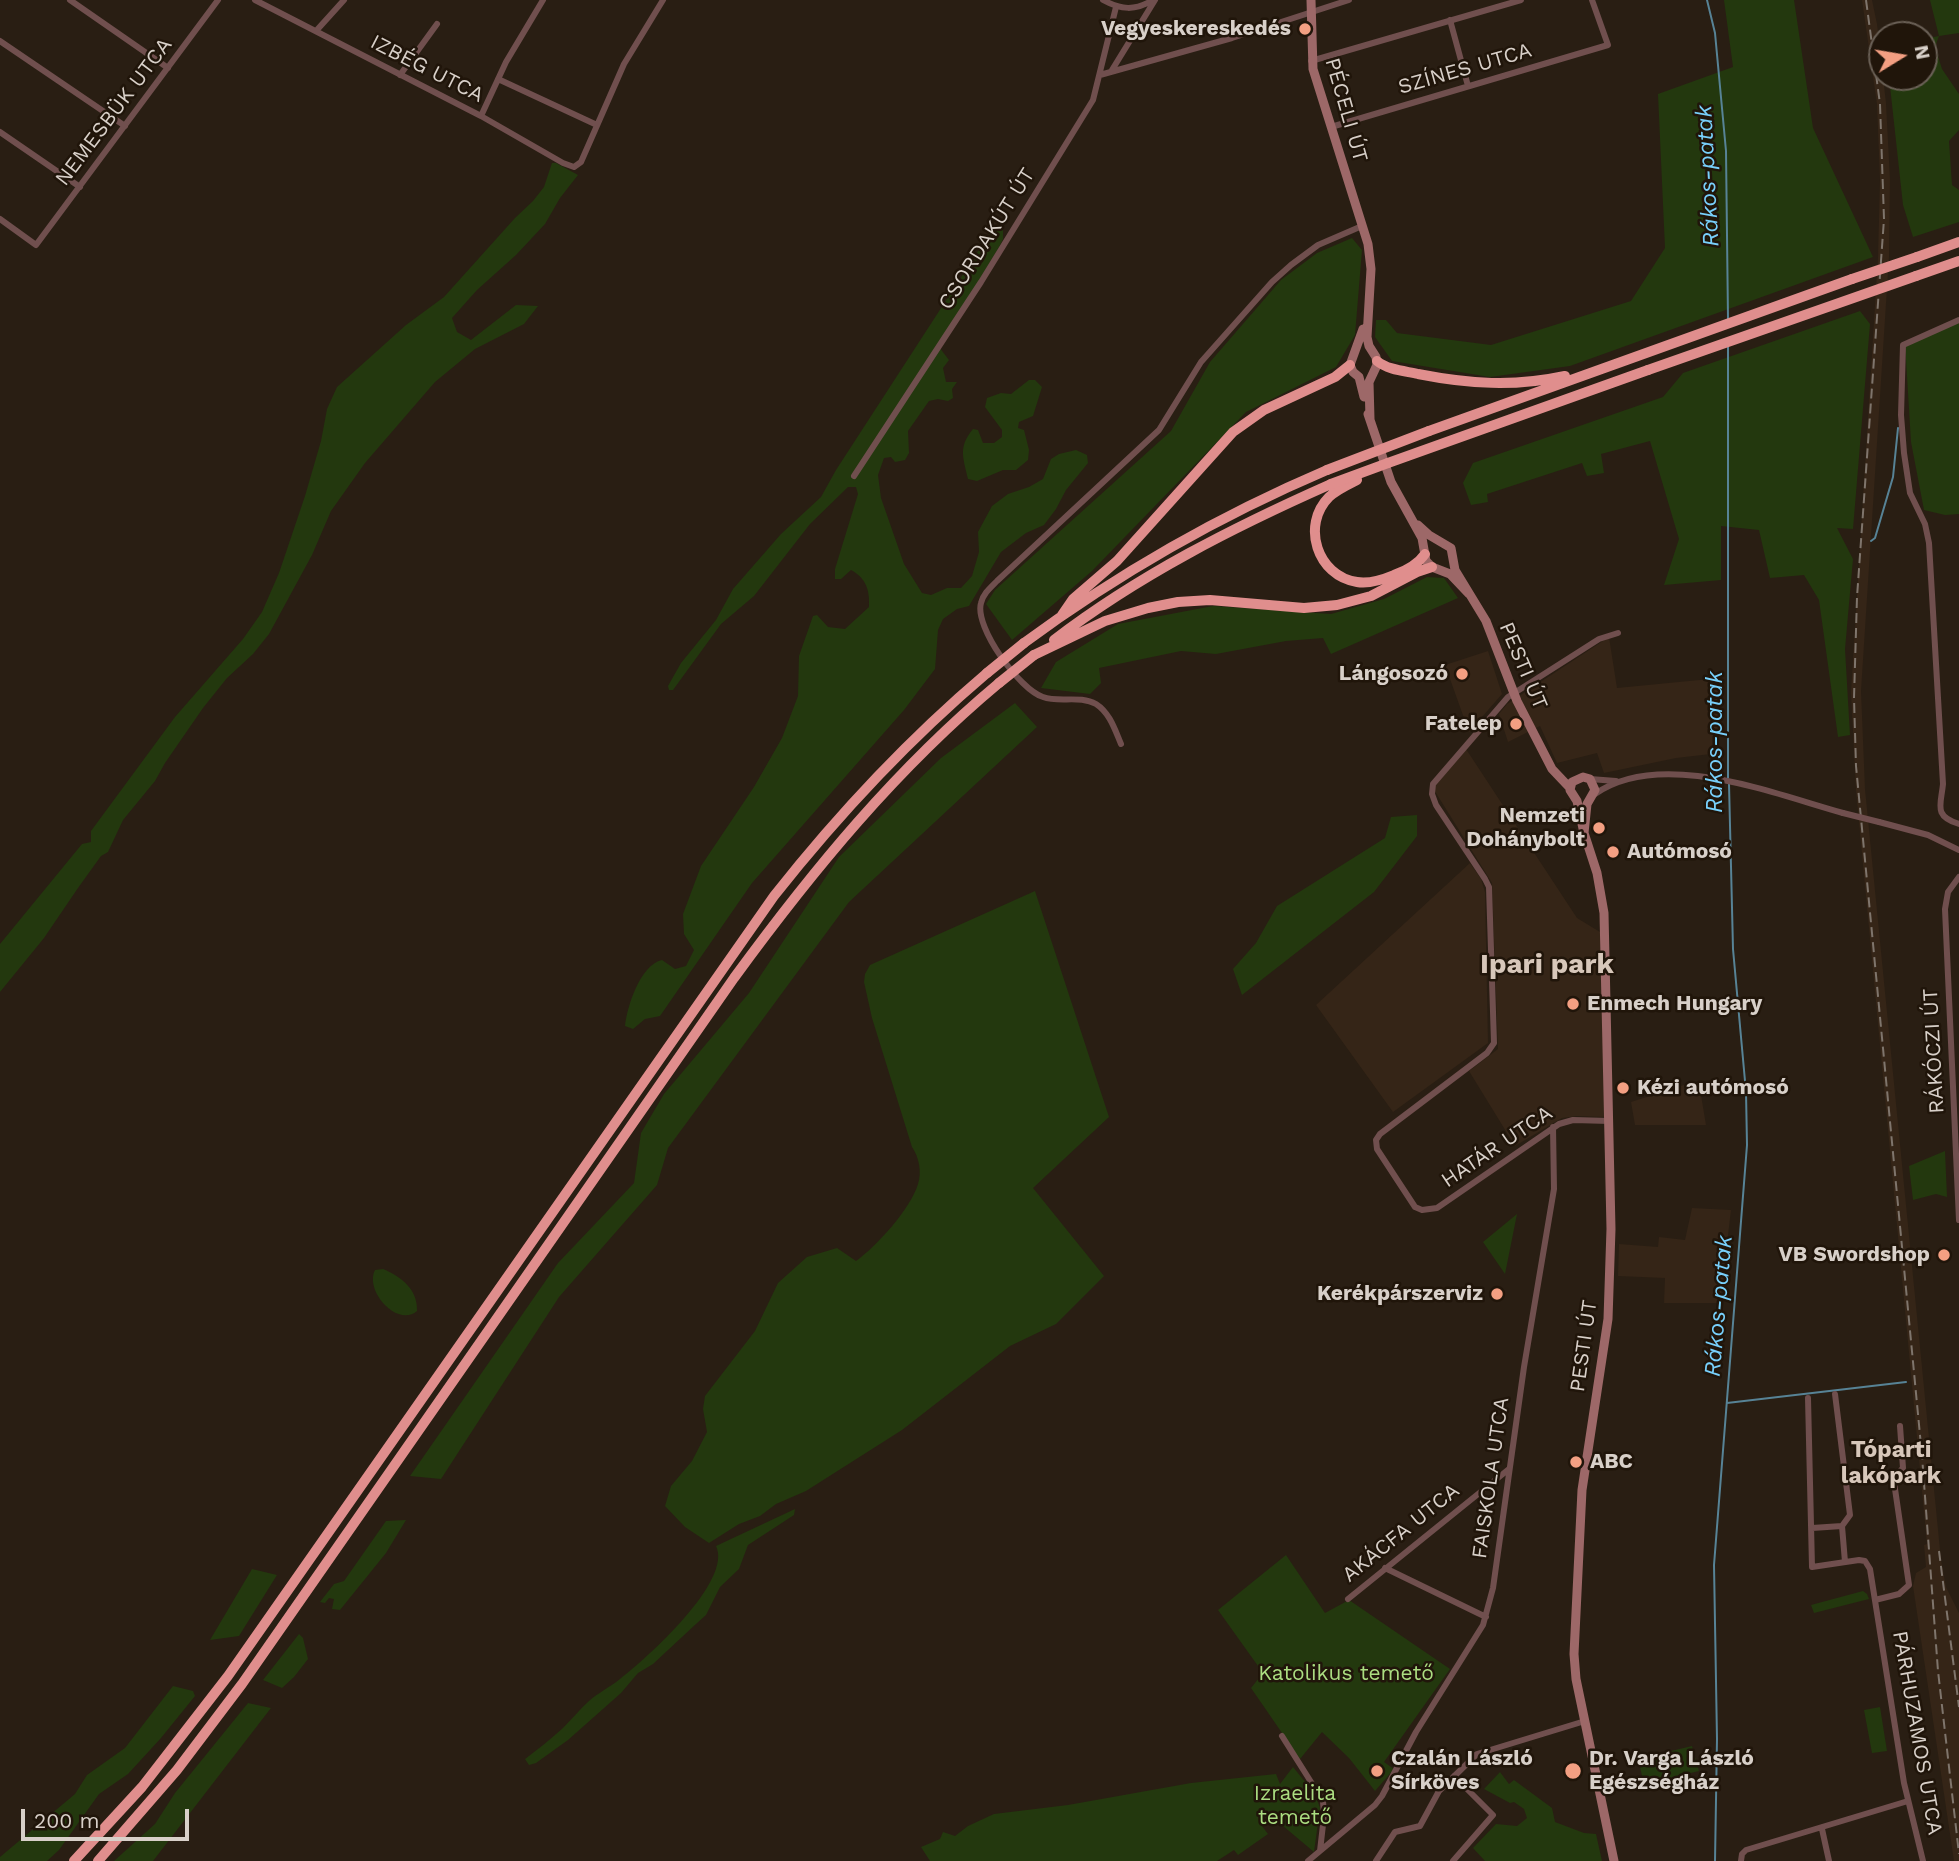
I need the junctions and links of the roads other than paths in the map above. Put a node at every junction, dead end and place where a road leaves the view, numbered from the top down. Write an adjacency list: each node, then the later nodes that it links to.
1 (70, 0): 21 (street)
2 (205, 0): 13 (street)
3 (255, 0): 18 (street, IZBÉG UTCA)
4 (344, 0): 18 (street)
5 (543, 0): 25 (street)
6 (663, 0): 28 (street)
7 (1103, 0): 14 (street)
8 (1154, 0): 14 (street); 22 (street)
9 (1311, 0): 15 (main road, PÉCELI ÚT)
10 (1349, 0): 15 (street)
11 (1521, 0): 16 (street)
12 (1592, 0): 26 (street, SZÍNES UTCA)
13 (216, 3): 21 (street, NEMESBÜK UTCA)
14 (1116, 7): 24 (street, CSORDAKÚT ÚT)
15 (1311, 11): 20 (main road, PÉCELI ÚT); 22 (street)
16 (1450, 20): 20 (street); 26 (street)
17 (437, 23): 23 (street)
18 (316, 31): 23 (street, IZBÉG UTCA)
19 (0, 41): 29 (street)
20 (1311, 61): 30 (main road, PÉCELI ÚT)
21 (168, 68): 29 (street, NEMESBÜK UTCA)
22 (1111, 71): 24 (street)
23 (400, 75): 27 (street, IZBÉG UTCA)
24 (1100, 75): 47 (street, CSORDAKÚT ÚT)
25 (498, 79): 27 (street); 28 (street)
26 (1468, 86): 30 (street, SZÍNES UTCA)
27 (481, 116): 28 (street, IZBÉG UTCA)
28 (597, 125)
29 (125, 126): 32 (street, NEMESBÜK UTCA)
30 (1331, 127): 34 (main road, PÉCELI ÚT)
31 (0, 132): 32 (street)
32 (80, 187): 33 (street, NEMESBÜK UTCA)
33 (0, 219)
34 (1362, 226): 37 (main road, PÉCELI ÚT); 58 (street)
35 (1959, 242): 42 (highway, bridge)
36 (1959, 261): 46 (highway, bridge)
37 (1367, 310): 39 (main road); 40 (main road)
38 (1959, 320): 64 (street)
39 (1355, 352): 40 (main road); 41 (main road)
40 (1374, 356): 42 (highway); 43 (main road)
41 (1350, 365): 44 (main road); 54 (highway)
42 (1605, 367): 54 (highway, bridge)
43 (1371, 375): 44 (main road); 45 (main road)
44 (1359, 377): 45 (main road)
45 (1370, 419): 48 (main road)
46 (1388, 463): 50 (highway, bridge); 56 (highway, bridge)
47 (854, 476)
48 (1414, 521): 49 (main road); 50 (main road)
49 (1439, 541): 50 (main road); 51 (main road)
50 (1425, 552): 52 (main road)
51 (1452, 559): 52 (main road); 53 (main road, PESTI ÚT)
52 (1436, 568): 53 (main road); 56 (highway)
53 (1469, 594): 57 (main road, PESTI ÚT)
54 (1062, 615): 90 (highway, bridge)
55 (1618, 633): 57 (street)
56 (1034, 655): 91 (highway, bridge)
57 (1513, 693): 61 (main road, PESTI ÚT); 70 (street, HATÁR UTCA)
58 (1121, 744)
59 (1590, 779): 60 (street); 61 (main road); 62 (main road)
60 (1625, 780): 62 (street); 66 (street, bridge)
61 (1572, 783): 63 (main road)
62 (1591, 797): 63 (main road); 65 (main road, PESTI ÚT)
63 (1577, 801): 65 (main road, PESTI ÚT)
64 (1959, 824)
65 (1584, 833): 69 (main road, PESTI ÚT)
66 (1957, 850)
67 (1957, 880): 68 (street, RÁKÓCZI ÚT)
68 (1956, 1077): 71 (street, RÁKÓCZI ÚT)
69 (1610, 1121): 70 (street, HATÁR UTCA); 84 (main road, PESTI ÚT)
70 (1553, 1127): 76 (street, FAISKOLA UTCA)
71 (1959, 1211): 72 (street, RÁKÓCZI ÚT)
72 (1959, 1220)
73 (1835, 1394): 77 (street)
74 (1808, 1398): 78 (street)
75 (1900, 1426): 82 (street)
76 (1509, 1469): 80 (street, AKÁCFA UTCA); 83 (street, FAISKOLA UTCA)
77 (1842, 1526): 78 (street); 79 (street)
78 (1812, 1528): 79 (street)
79 (1845, 1562): 82 (street, PÁRHUZAMOS UTCA)
80 (1385, 1568): 81 (street, AKÁCFA UTCA); 83 (street)
81 (1348, 1598)
82 (1875, 1600): 87 (street, PÁRHUZAMOS UTCA)
83 (1486, 1617): 89 (street, FAISKOLA UTCA)
84 (1584, 1721): 86 (street); 95 (main road, PESTI ÚT)
85 (1282, 1736): 89 (street)
86 (1454, 1776): 93 (street); 94 (street)
87 (1908, 1801): 88 (street); 98 (street, PÁRHUZAMOS UTCA)
88 (1822, 1829): 96 (street); 97 (street)
89 (1320, 1851): 92 (street, FAISKOLA UTCA)
90 (74, 1861)
91 (98, 1861)
92 (1308, 1861)
93 (1376, 1861)
94 (1453, 1861)
95 (1614, 1861)
96 (1741, 1861)
97 (1829, 1861)
98 (1923, 1861)

